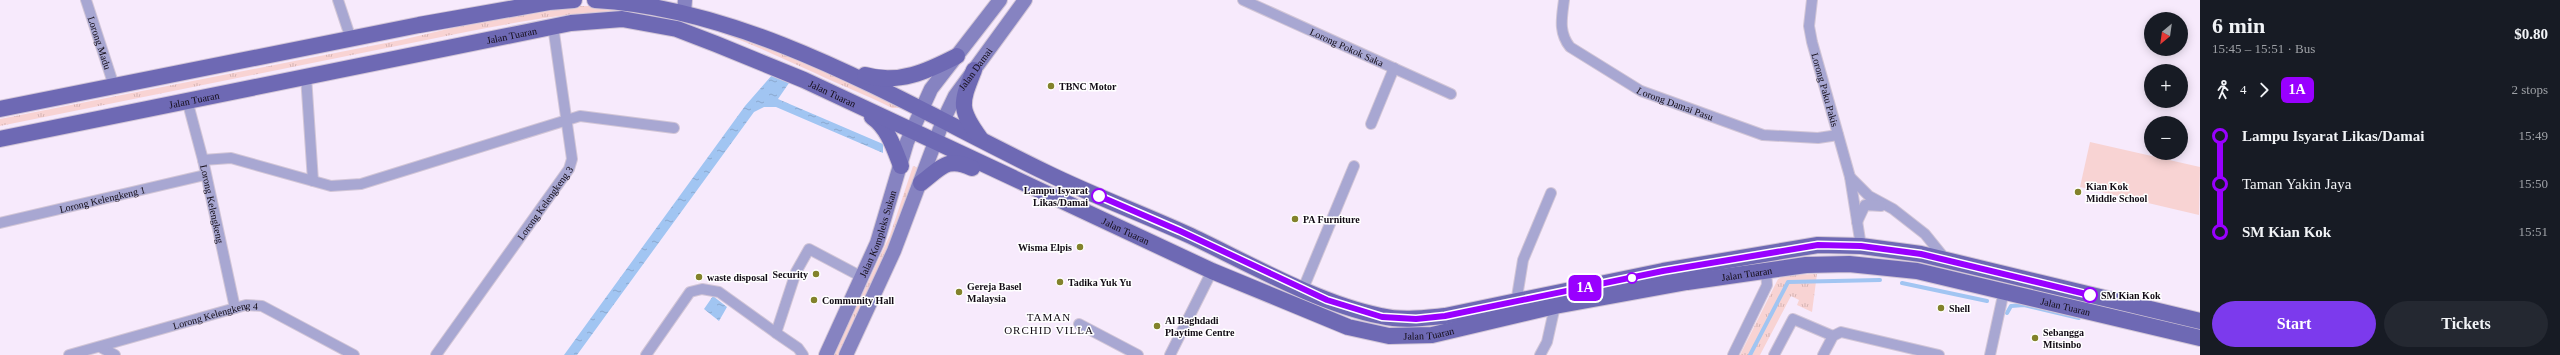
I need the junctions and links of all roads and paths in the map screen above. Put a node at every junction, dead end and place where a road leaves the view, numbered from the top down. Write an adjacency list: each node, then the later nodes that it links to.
1 (86, 0): 19 (street, Lorong Madu)
2 (338, 0): 13 (street)
3 (574, 0): 13 (main road)
4 (595, 0): 10 (main road, Jalan Tuaran)
5 (1000, 0): 14 (main road)
6 (1025, 0): 17 (main road, Jalan Damai)
7 (1243, 0): 16 (street, Lorong Pokok Saka)
8 (1564, 0): 30 (street, Lorong Damai Pasu)
9 (1812, 0): 30 (street, Lorong Paku Pakis)
10 (684, 6): 11 (main road); 15 (main road, Jalan Tuaran)
11 (622, 19): 12 (main road, Jalan Tuaran); 22 (main road, Jalan Tuaran)
12 (553, 26): 18 (main road, Jalan Tuaran); 25 (street, Lorong Kelengkeng 3)
13 (351, 39): 19 (main road)
14 (957, 56): 15 (main road); 23 (main road)
15 (816, 59): 23 (main road, Jalan Tuaran)
16 (1394, 68): 20 (street, Lorong Pokok Saka); 27 (street)
17 (974, 70): 26 (main road, Jalan Damai); 32 (main road)
18 (306, 76): 21 (main road, Jalan Tuaran); 39 (street)
19 (114, 86): 24 (main road)
20 (1451, 94)
21 (187, 100): 31 (main road, Jalan Tuaran); 34 (street, Lorong Kelengkeng)
22 (857, 106): 29 (main road, Jalan Tuaran); 35 (main road)
23 (921, 108): 26 (main road, Jalan Tuaran); 29 (main road)
24 (0, 109)
25 (567, 119): 28 (street); 39 (street); 66 (street, Lorong Kelengkeng 3)
26 (943, 121): 32 (main road, Jalan Tuaran); 33 (main road, Jalan Damai)
27 (1371, 124)
28 (674, 128)
29 (912, 131): 33 (main road, Jalan Tuaran); 35 (main road, Jalan Kompleks Sukan)
30 (1838, 135): 38 (street, Lorong Paku Pakis)
31 (0, 139)
32 (980, 139): 52 (main road, Jalan Tuaran)
33 (934, 142): 40 (main road, Jalan Kompleks Sukan); 41 (main road, Jalan Tuaran)
34 (203, 160): 37 (street, Lorong Kelengkeng); 39 (street)
35 (901, 166): 50 (main road, Jalan Kompleks Sukan)
36 (1354, 166): 52 (street)
37 (205, 175): 45 (street, Lorong Kelengkeng 1); 56 (street, Lorong Kelengkeng)
38 (1850, 178): 43 (street); 44 (street, Lorong Paku Pakis)
39 (313, 181)
40 (921, 183): 41 (main road); 70 (main road, Jalan Kompleks Sukan)
41 (1040, 191): 49 (main road, Jalan Tuaran)
42 (1550, 192): 54 (street)
43 (1893, 209): 44 (street); 47 (street)
44 (1857, 222): 46 (street, Lorong Paku Pakis)
45 (0, 223)
46 (1861, 246): 47 (main road, Jalan Tuaran); 51 (main road); 54 (main road, Jalan Tuaran)
47 (1946, 260): 57 (main road, Jalan Tuaran)
48 (1766, 269): 51 (main road, Jalan Tuaran); 55 (main road, Jalan Tuaran); 74 (street)
49 (1212, 271): 55 (main road, Jalan Tuaran); 72 (street)
50 (862, 277): 59 (street); 69 (main road, Jalan Kompleks Sukan)
51 (1965, 282): 53 (main road, Jalan Tuaran)
52 (1303, 289): 54 (main road, Jalan Tuaran)
53 (2004, 291): 61 (main road, Jalan Tuaran); 78 (street)
54 (1516, 303)
55 (1555, 306): 73 (street)
56 (236, 308): 62 (street, Lorong Kelengkeng 4); 65 (street, Lorong Kelengkeng 4)
57 (2200, 321)
58 (1079, 324): 71 (street)
59 (776, 333): 67 (street); 68 (street)
60 (1832, 336): 75 (street); 76 (street); 77 (street)
61 (2200, 338)
62 (102, 348): 63 (street, Lorong Kelengkeng 4); 64 (street)
63 (69, 355)
64 (115, 355)
65 (354, 355)
66 (436, 355)
67 (646, 355)
68 (803, 355)
69 (826, 355)
70 (846, 355)
71 (1138, 355)
72 (1170, 355)
73 (1540, 355)
74 (1733, 355)
75 (1774, 355)
76 (1823, 355)
77 (1939, 355)
78 (1990, 355)

